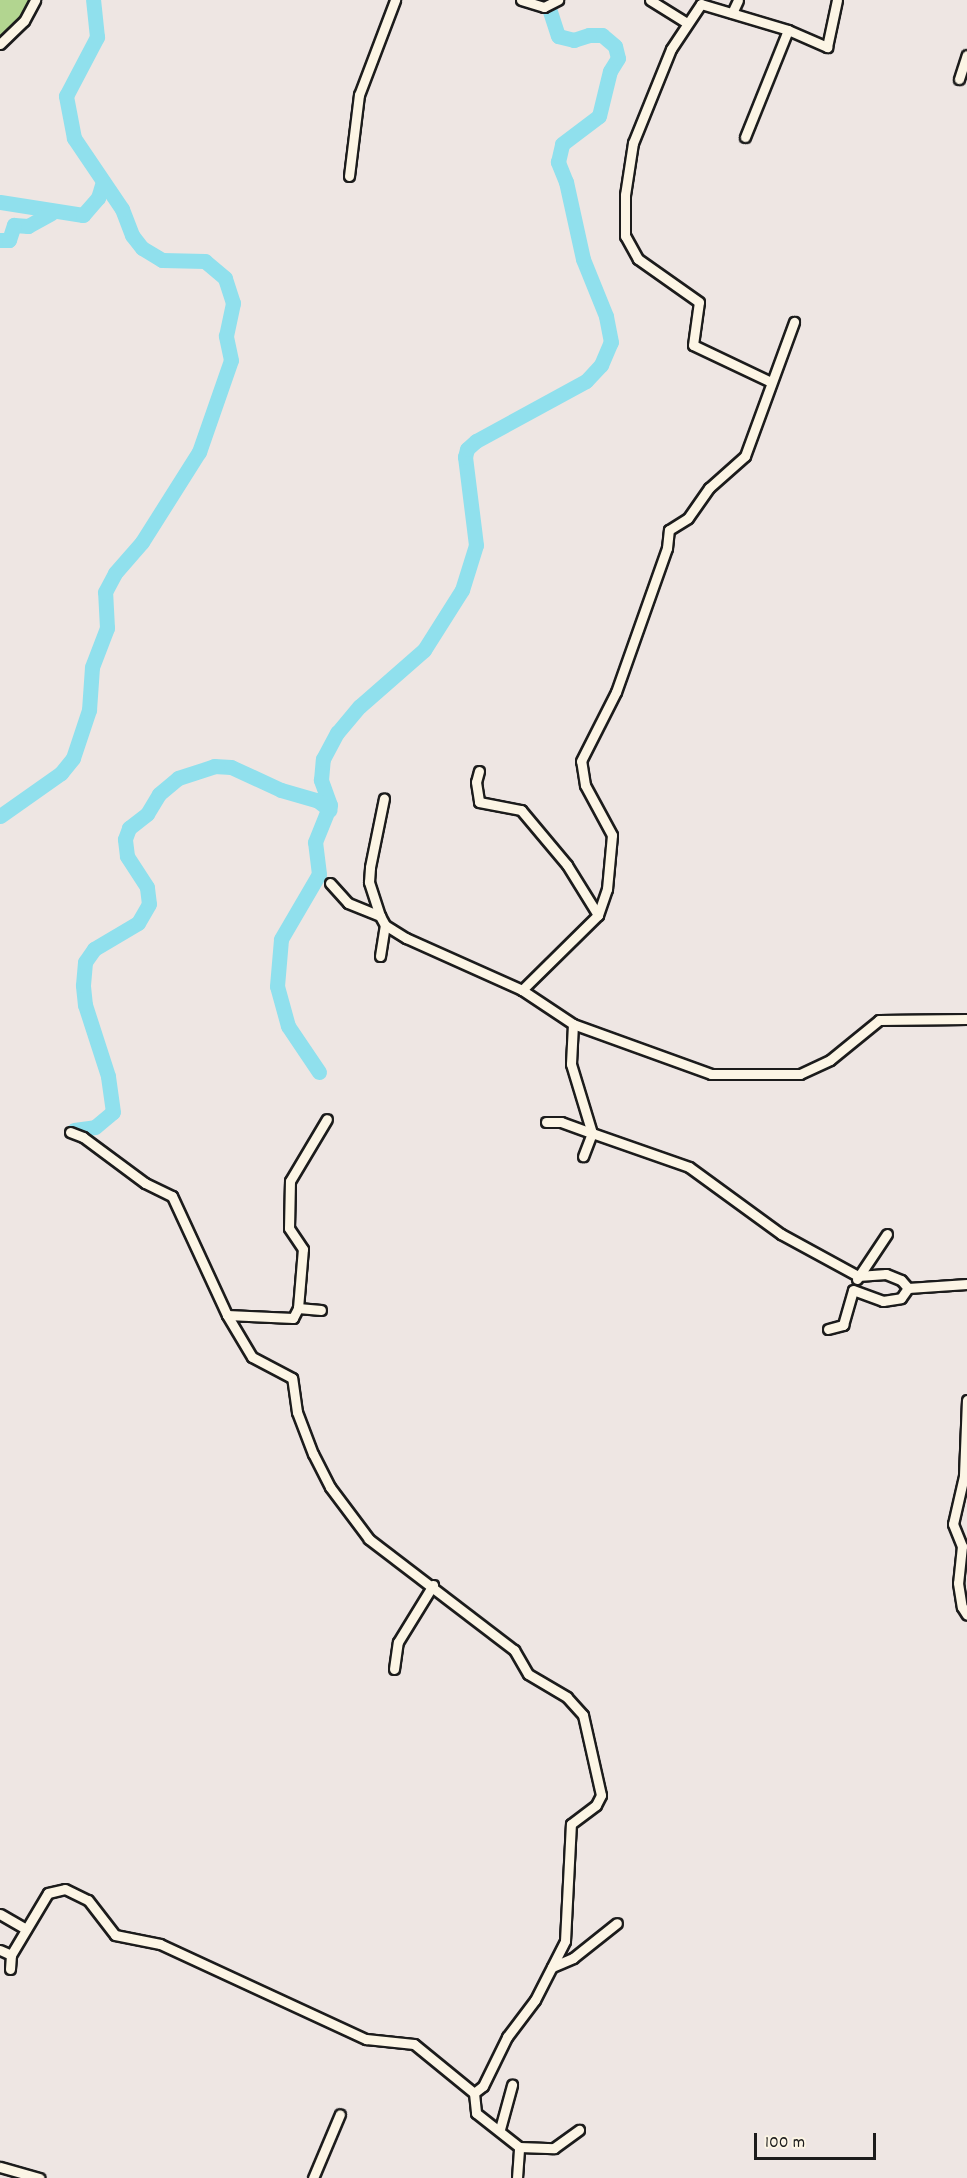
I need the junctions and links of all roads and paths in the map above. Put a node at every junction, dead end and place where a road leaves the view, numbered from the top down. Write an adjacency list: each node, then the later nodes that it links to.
1 (35, 0): 12 (street)
2 (394, 0): 16 (street)
3 (521, 0): 8 (street)
4 (650, 0): 10 (street)
5 (738, 0): 9 (street)
6 (837, 0): 11 (street)
7 (714, 3): 9 (street); 10 (street)
8 (551, 4)
9 (732, 13): 11 (street)
10 (687, 23): 18 (street)
11 (788, 30): 15 (street)
12 (0, 44)
13 (967, 55): 14 (street)
14 (959, 79)
15 (745, 137)
16 (349, 176)
17 (794, 322): 18 (street)
18 (771, 382): 22 (street)
19 (479, 771): 22 (street)
20 (384, 798): 23 (street)
21 (330, 883): 23 (street)
22 (598, 915): 25 (street)
23 (383, 921): 24 (street); 25 (street)
24 (380, 956)
25 (522, 990): 27 (street)
26 (967, 1019): 27 (street)
27 (573, 1024): 31 (street)
28 (327, 1119): 38 (street)
29 (546, 1122): 31 (street)
30 (70, 1132): 40 (street)
31 (592, 1133): 32 (street); 34 (street)
32 (583, 1156)
33 (887, 1234): 34 (street)
34 (858, 1276): 36 (street); 37 (street)
35 (967, 1284): 36 (street)
36 (908, 1288): 37 (street)
37 (853, 1290): 41 (street)
38 (298, 1308): 39 (street); 40 (street)
39 (321, 1310)
40 (227, 1315): 43 (street)
41 (828, 1329)
42 (967, 1400): 44 (street)
43 (433, 1585): 45 (street); 51 (street)
44 (967, 1615)
45 (394, 1669)
46 (0, 1914): 48 (street)
47 (617, 1923): 51 (street)
48 (26, 1929): 50 (street); 54 (street)
49 (0, 1950): 50 (street)
50 (11, 1955): 52 (street)
51 (552, 1966): 54 (street)
52 (10, 1969)
53 (512, 2085): 56 (street)
54 (474, 2092): 56 (street)
55 (340, 2114): 62 (street)
56 (500, 2129): 58 (street)
57 (579, 2130): 58 (street)
58 (519, 2147): 63 (street)
59 (0, 2167): 60 (street)
60 (15, 2175): 61 (street)
61 (39, 2178)
62 (313, 2178)
63 (517, 2178)

